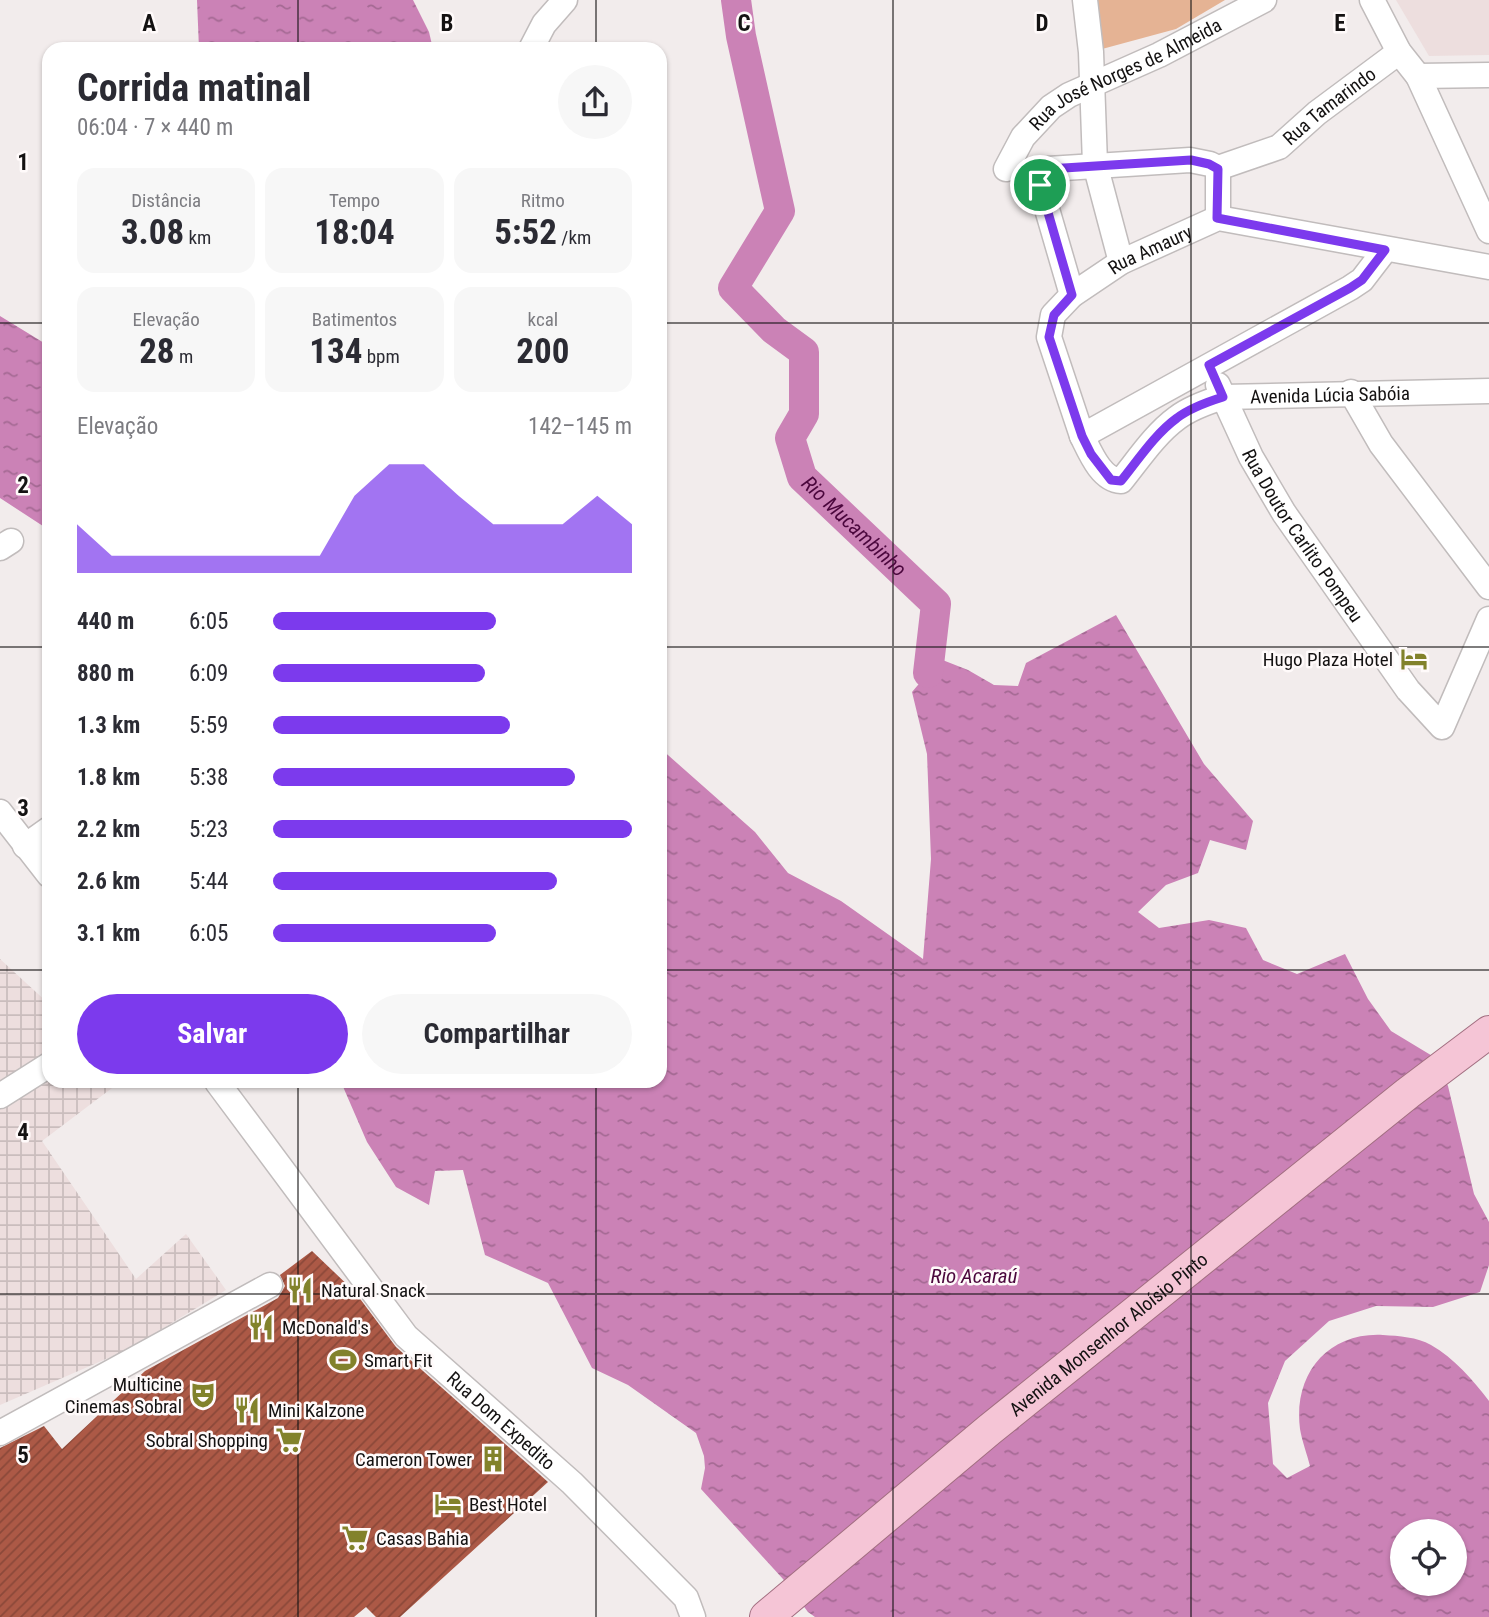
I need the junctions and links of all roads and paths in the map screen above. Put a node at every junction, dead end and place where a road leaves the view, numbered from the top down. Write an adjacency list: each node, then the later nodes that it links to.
1 (565, 0): 5 (street)
2 (1085, 0): 9 (street)
3 (1264, 0): 9 (street, Rua José Norges de Almeida)
4 (1372, 0): 6 (street)
5 (535, 42)
6 (1399, 52): 8 (street); 12 (street, Rua Tamarindo)
7 (1489, 75): 8 (street)
8 (1418, 76): 14 (street)
9 (1092, 86): 10 (street); 11 (street, Rua José Norges de Almeida)
10 (1095, 164): 12 (street); 16 (street); 18 (street)
11 (1006, 169)
12 (1218, 169): 13 (street)
13 (1217, 218): 15 (street, Rua Amaury); 16 (street, Rua Amaury)
14 (1489, 231)
15 (1385, 250): 17 (street, Rua Amaury); 19 (street)
16 (1121, 262): 18 (street, Rua Amaury)
17 (1489, 267)
18 (1072, 295): 23 (street, Rua Amaury)
19 (1209, 365): 22 (street, Rua Doutor Carlito Pompeu); 23 (street)
20 (1489, 391): 21 (street, Avenida Lúcia Sabóia)
21 (1351, 392): 22 (street, Avenida Lúcia Sabóia); 25 (street)
22 (1223, 397): 24 (street, Avenida Lúcia Sabóia); 26 (street, Rua Doutor Carlito Pompeu)
23 (1082, 436): 24 (street, Rua Amaury)
24 (1121, 481)
25 (1489, 587)
26 (1489, 619)
27 (0, 812): 29 (street)
28 (42, 834): 29 (street)
29 (25, 846): 30 (street)
30 (42, 867)
31 (1489, 1032): 33 (main road, Avenida Monsenhor Aloísio Pinto)
32 (1489, 1046): 33 (main road, Avenida Monsenhor Aloísio Pinto)
33 (1457, 1055): 40 (main road, Avenida Monsenhor Aloísio Pinto)
34 (42, 1069): 36 (street)
35 (221, 1088): 39 (street, Rua Dom Expedito)
36 (0, 1096)
37 (270, 1284): 38 (street)
38 (0, 1433)
39 (693, 1617)
40 (766, 1617)

